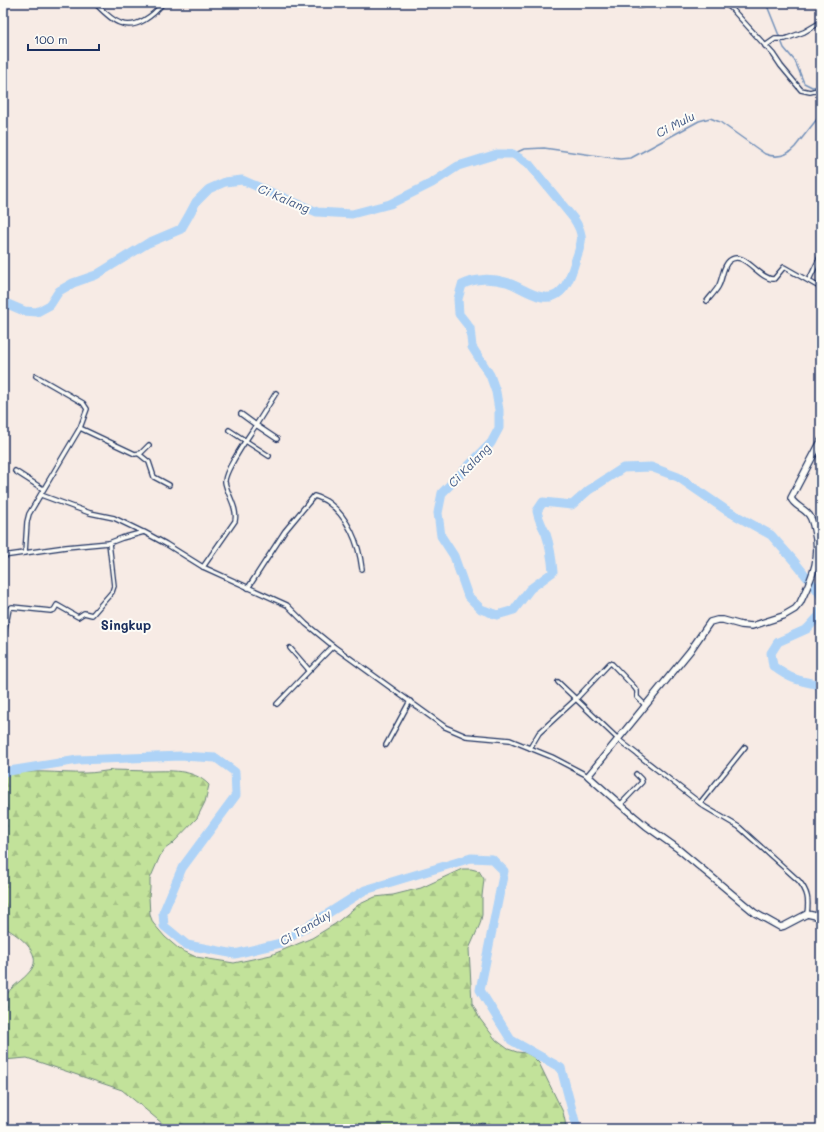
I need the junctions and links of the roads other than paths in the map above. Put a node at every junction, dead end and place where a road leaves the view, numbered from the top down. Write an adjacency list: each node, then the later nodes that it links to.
1 (94, 3): 2 (street)
2 (164, 3)
3 (630, 3): 4 (street)
4 (657, 3)
5 (724, 3): 7 (street)
6 (821, 22): 7 (street)
7 (765, 46): 8 (street)
8 (821, 89)
9 (821, 255): 10 (street)
10 (808, 280): 11 (street); 12 (street)
11 (821, 288)
12 (706, 301)
13 (36, 376): 17 (street)
14 (276, 393): 16 (street)
15 (241, 414): 16 (street)
16 (256, 425): 19 (street); 20 (street)
17 (80, 428): 23 (street); 27 (street)
18 (229, 430): 20 (street)
19 (277, 439)
20 (246, 441): 24 (street); 33 (street)
21 (821, 441): 44 (street)
22 (149, 445): 23 (street)
23 (139, 454): 26 (street)
24 (269, 456)
25 (15, 471): 27 (street)
26 (169, 485)
27 (43, 489): 28 (street)
28 (40, 495): 29 (street); 31 (street)
29 (144, 532): 30 (street); 33 (street)
30 (109, 543): 31 (street); 36 (street)
31 (25, 553): 32 (street)
32 (3, 556)
33 (203, 567): 35 (street)
34 (362, 569): 35 (street)
35 (248, 588): 37 (street)
36 (3, 639)
37 (333, 646): 39 (street); 42 (street)
38 (290, 648): 39 (street)
39 (309, 670): 43 (street)
40 (558, 682): 41 (street)
41 (576, 699): 44 (street); 45 (street); 48 (street)
42 (410, 701): 46 (street); 48 (street)
43 (277, 704)
44 (646, 706): 45 (street)
45 (619, 740): 50 (street); 51 (street)
46 (386, 745)
47 (745, 747): 51 (street)
48 (530, 748): 50 (street)
49 (636, 774): 52 (street)
50 (588, 776): 52 (street)
51 (700, 803): 53 (street)
52 (620, 805): 53 (street)
53 (807, 914): 54 (street)
54 (821, 917)

